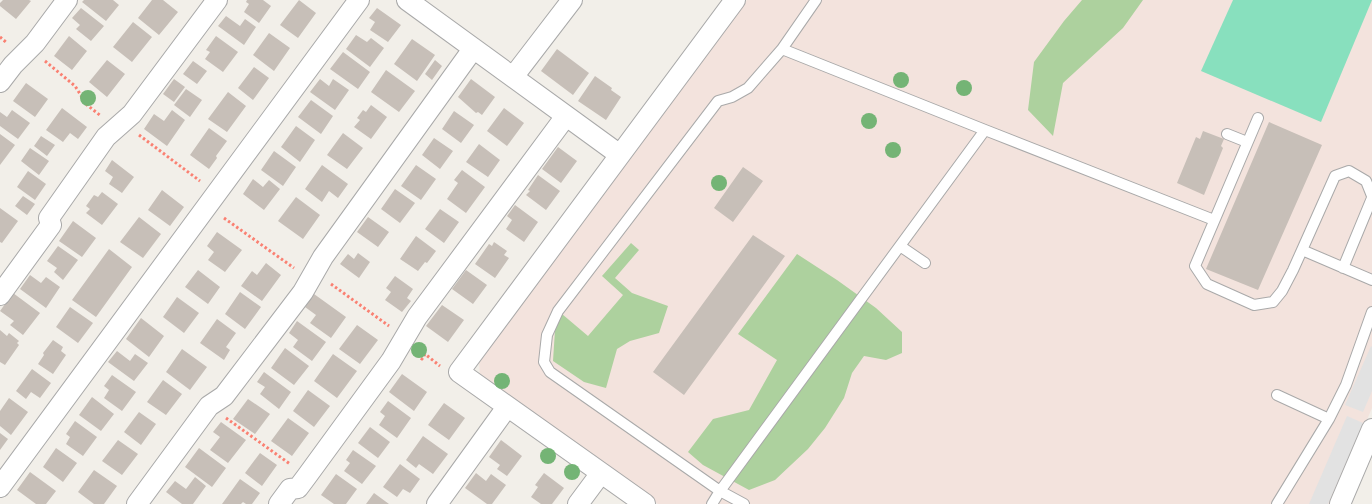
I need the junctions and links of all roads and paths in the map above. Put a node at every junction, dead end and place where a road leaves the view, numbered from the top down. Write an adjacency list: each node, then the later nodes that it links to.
1 (67, 0): 12 (street)
2 (217, 0): 32 (street)
3 (359, 0): 44 (street)
4 (407, 0): 8 (street)
5 (572, 0): 11 (street)
6 (735, 0): 20 (street)
7 (816, 0): 9 (lane)
8 (473, 49): 11 (street); 38 (street)
9 (782, 49): 16 (lane); 45 (lane)
10 (45, 61): 15 (path)
11 (513, 77): 13 (street)
12 (0, 82)
13 (566, 116): 20 (street); 43 (street)
14 (1258, 118): 19 (lane)
15 (105, 119)
16 (984, 130): 24 (lane); 25 (lane)
17 (135, 134): 21 (path)
18 (1227, 134): 19 (lane)
19 (1247, 142): 24 (lane)
20 (620, 155): 39 (street)
21 (205, 184)
22 (1372, 197): 26 (lane); 28 (lane)
23 (220, 216): 29 (path)
24 (1214, 220): 26 (lane)
25 (900, 246): 27 (lane); 45 (lane)
26 (1302, 250): 28 (lane)
27 (926, 263)
28 (1343, 268): 30 (lane)
29 (298, 271)
30 (1372, 280)
31 (330, 283): 34 (path)
32 (0, 295)
33 (1372, 312): 40 (lane)
34 (396, 331)
35 (416, 354): 36 (path)
36 (445, 369)
37 (1277, 395): 40 (lane)
38 (209, 406): 43 (path); 46 (street)
39 (507, 407): 42 (street); 48 (street)
40 (1329, 419): 53 (lane)
41 (1372, 429): 54 (street)
42 (601, 473): 49 (street); 50 (street)
43 (307, 476): 47 (street)
44 (0, 487)
45 (720, 491): 51 (lane); 52 (lane)
46 (137, 504)
47 (279, 504)
48 (437, 504)
49 (578, 504)
50 (644, 504)
51 (712, 504)
52 (744, 504)
53 (1277, 504)
54 (1340, 504)

